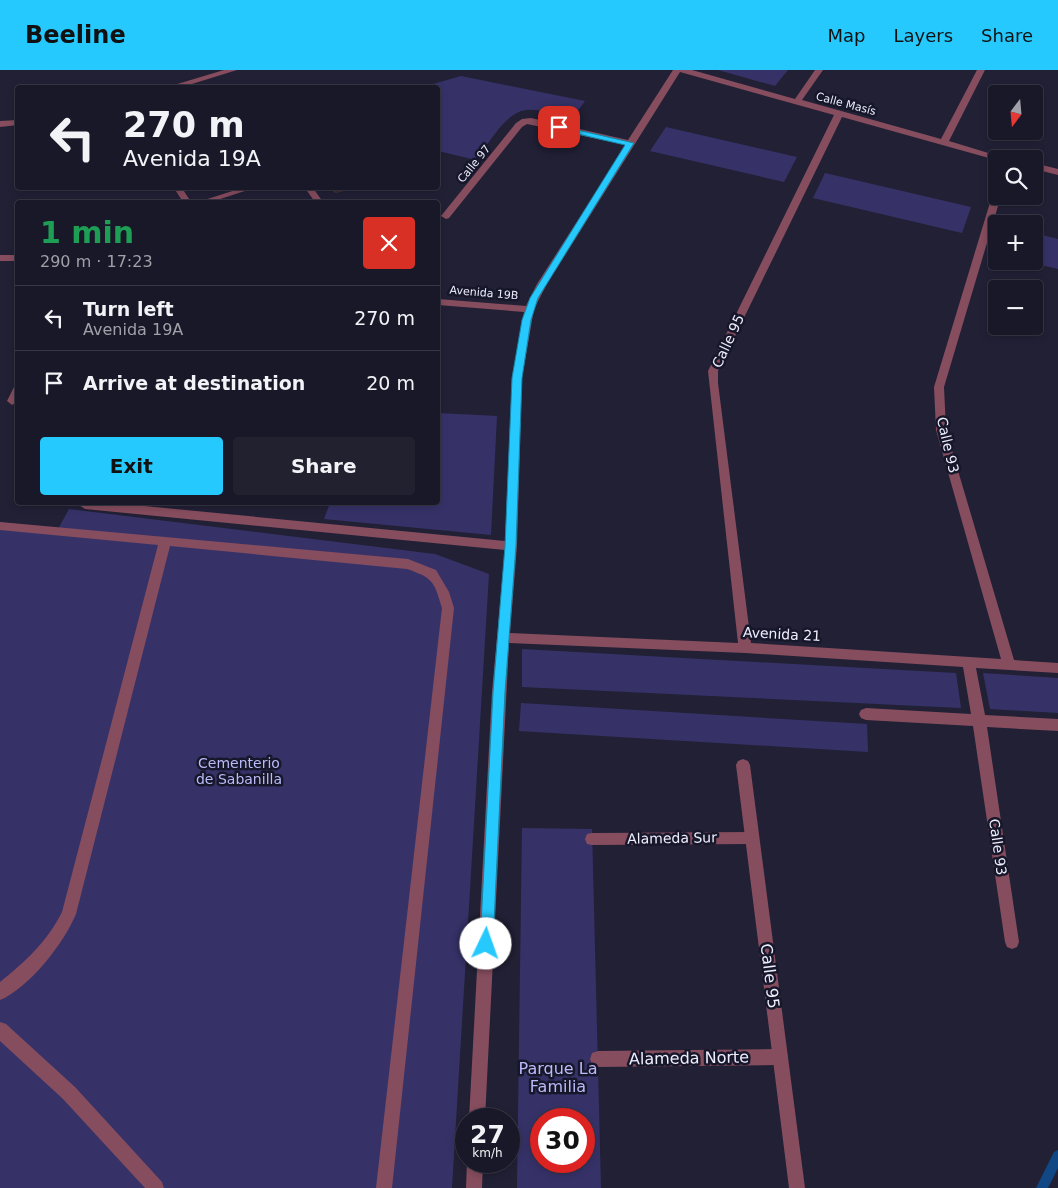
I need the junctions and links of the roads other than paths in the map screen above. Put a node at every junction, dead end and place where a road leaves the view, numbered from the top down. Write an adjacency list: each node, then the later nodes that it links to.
1 (233, 70): 6 (street)
2 (677, 70): 12 (street)
3 (683, 70): 7 (street, Calle Masís)
4 (819, 70): 7 (street)
5 (981, 70): 11 (street)
6 (179, 85)
7 (797, 102): 8 (street, Calle Masís)
8 (839, 114): 11 (street, Calle Masís); 31 (street, Calle 95)
9 (15, 122): 10 (street)
10 (0, 124)
11 (944, 142): 13 (street, Calle Masís)
12 (630, 143): 19 (street, Calle 97); 23 (street)
13 (988, 154)
14 (1043, 168): 15 (street)
15 (1058, 172)
16 (243, 190): 17 (street)
17 (210, 200)
18 (994, 205): 33 (street, Calle 93)
19 (446, 216)
20 (0, 258): 21 (street)
21 (15, 258)
22 (440, 302): 23 (street, Avenida 19B)
23 (529, 309): 29 (street)
24 (15, 396): 25 (street)
25 (12, 401)
26 (85, 505): 29 (street)
27 (0, 526): 28 (street)
28 (165, 542): 42 (street); 49 (street)
29 (511, 546): 30 (street)
30 (504, 638): 31 (street, Avenida 21); 46 (street)
31 (745, 648): 32 (street, Avenida 21)
32 (969, 662): 33 (street, Avenida 21); 36 (street, Calle 93)
33 (1009, 665): 34 (street, Avenida 21)
34 (1058, 668)
35 (866, 714): 36 (street)
36 (979, 720): 37 (street); 41 (street, Calle 93)
37 (1058, 725)
38 (742, 765): 39 (street, Calle 95)
39 (752, 838): 40 (street, Alameda Sur); 44 (street, Calle 95)
40 (592, 839)
41 (1012, 942)
42 (0, 992)
43 (0, 1030): 48 (street)
44 (780, 1056): 45 (street, Alameda Norte); 51 (street, Calle 95)
45 (598, 1059)
46 (479, 1108)
47 (475, 1173): 50 (street)
48 (156, 1188)
49 (384, 1188)
50 (474, 1188)
51 (797, 1188)

